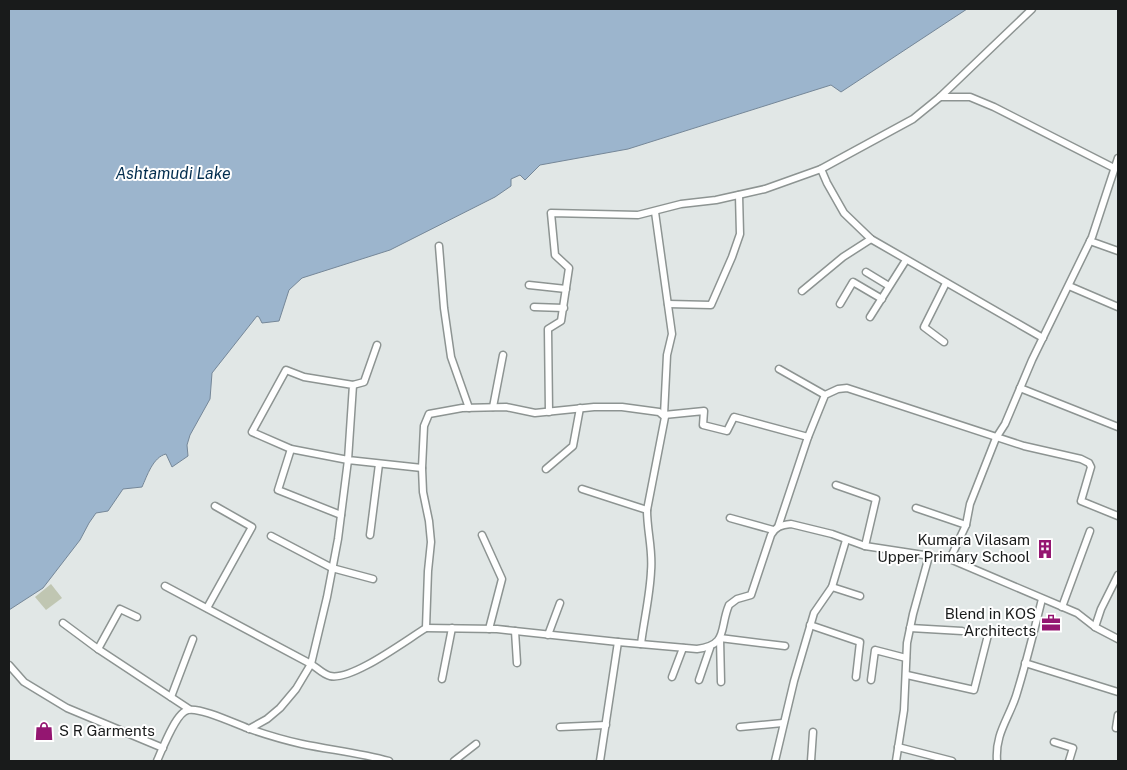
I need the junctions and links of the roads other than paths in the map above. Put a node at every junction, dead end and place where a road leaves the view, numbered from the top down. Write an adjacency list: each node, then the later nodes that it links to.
1 (1032, 9): 2 (street)
2 (940, 97): 4 (street); 5 (street)
3 (1118, 158): 5 (street)
4 (821, 168): 6 (street); 8 (street)
5 (1114, 168): 9 (street)
6 (739, 195): 7 (street); 21 (street)
7 (656, 212): 18 (street); 21 (street)
8 (871, 239): 12 (street); 19 (street)
9 (1090, 241): 11 (street); 17 (street)
10 (439, 246): 36 (street)
11 (1118, 252)
12 (906, 260): 15 (street); 16 (street)
13 (866, 272): 16 (street)
14 (528, 284): 18 (street)
15 (946, 284): 27 (street); 28 (street)
16 (889, 286): 20 (street)
17 (1069, 286): 24 (street); 27 (street)
18 (566, 289): 25 (street)
19 (802, 291)
20 (882, 299): 22 (street); 26 (street)
21 (668, 304): 39 (street)
22 (840, 304)
23 (534, 307): 25 (street)
24 (1118, 307)
25 (564, 308): 38 (street)
26 (870, 317)
27 (1043, 338): 33 (street)
28 (944, 342)
29 (377, 345): 32 (street)
30 (503, 355): 35 (street)
31 (779, 369): 34 (street)
32 (352, 385): 43 (street); 44 (street)
33 (1020, 388): 40 (street); 42 (street)
34 (825, 395): 41 (street); 42 (street)
35 (493, 407): 36 (street); 38 (street)
36 (469, 408): 46 (street)
37 (580, 408): 38 (street); 39 (street); 47 (street)
38 (549, 412)
39 (664, 415): 41 (street); 52 (street)
40 (1118, 427)
41 (808, 437): 57 (street)
42 (996, 438): 54 (street); 56 (street)
43 (291, 449): 44 (street); 53 (street)
44 (348, 460): 45 (street); 53 (street)
45 (379, 464): 46 (street); 59 (street)
46 (422, 468): 80 (street)
47 (546, 469)
48 (836, 484): 63 (street)
49 (582, 489): 52 (street)
50 (215, 506): 75 (street)
51 (916, 508): 56 (street)
52 (647, 510): 92 (street)
53 (342, 515): 66 (street)
54 (1118, 516)
55 (730, 518): 57 (street)
56 (966, 524): 65 (street)
57 (776, 528): 62 (street); 88 (street)
58 (1090, 531): 74 (street)
59 (370, 535)
60 (482, 535): 83 (street)
61 (271, 536): 66 (street)
62 (846, 540): 63 (street); 70 (street)
63 (865, 546): 64 (street)
64 (929, 556): 65 (street); 82 (street)
65 (950, 559): 72 (street)
66 (332, 568): 68 (street); 99 (street)
67 (1118, 575): 79 (street)
68 (373, 579)
69 (165, 586): 75 (street)
70 (832, 587): 71 (street); 78 (street)
71 (860, 596)
72 (1042, 599): 74 (street); 100 (street)
73 (560, 603): 87 (street)
74 (1062, 607): 79 (street)
75 (207, 608): 99 (street)
76 (136, 617): 96 (street)
77 (63, 623): 96 (street)
78 (810, 625): 104 (street); 113 (street)
79 (1095, 627): 90 (street)
80 (426, 628): 81 (street); 99 (street)
81 (452, 628): 83 (street); 105 (street)
82 (910, 628): 85 (street); 97 (street)
83 (489, 629): 84 (street)
84 (516, 631): 87 (street); 98 (street)
85 (962, 631)
86 (989, 631): 102 (street)
87 (548, 635): 91 (street)
88 (720, 638): 93 (street); 95 (street); 108 (street)
89 (193, 639): 110 (street)
90 (1118, 639)
91 (618, 642): 92 (street); 114 (street)
92 (641, 644): 94 (street)
93 (785, 646)
94 (683, 648): 95 (street); 103 (street)
95 (710, 648): 106 (street)
96 (98, 649): 110 (street)
97 (906, 658): 102 (street); 107 (street)
98 (517, 663)
99 (311, 664): 117 (street)
100 (1026, 664): 109 (street); 133 (street)
101 (9, 665): 123 (street)
102 (907, 675): 122 (street)
103 (672, 677)
104 (856, 677)
105 (442, 679)
106 (699, 680)
107 (872, 680)
108 (721, 682)
109 (1118, 692)
110 (171, 697): 111 (street)
111 (189, 710): 117 (street); 123 (street)
112 (1118, 715): 118 (street)
113 (784, 723): 116 (street); 129 (street)
114 (606, 725): 115 (street); 128 (street)
115 (560, 726)
116 (740, 726)
117 (249, 728): 124 (street)
118 (1116, 728)
119 (813, 732): 130 (street)
120 (1054, 742): 134 (street)
121 (476, 744): 127 (street)
122 (898, 747): 131 (street); 132 (street)
123 (163, 748): 125 (street)
124 (377, 760): 126 (street)
125 (157, 761)
126 (389, 761)
127 (454, 761)
128 (600, 761)
129 (775, 761)
130 (811, 761)
131 (896, 761)
132 (949, 761)
133 (997, 761)
134 (1070, 761)

